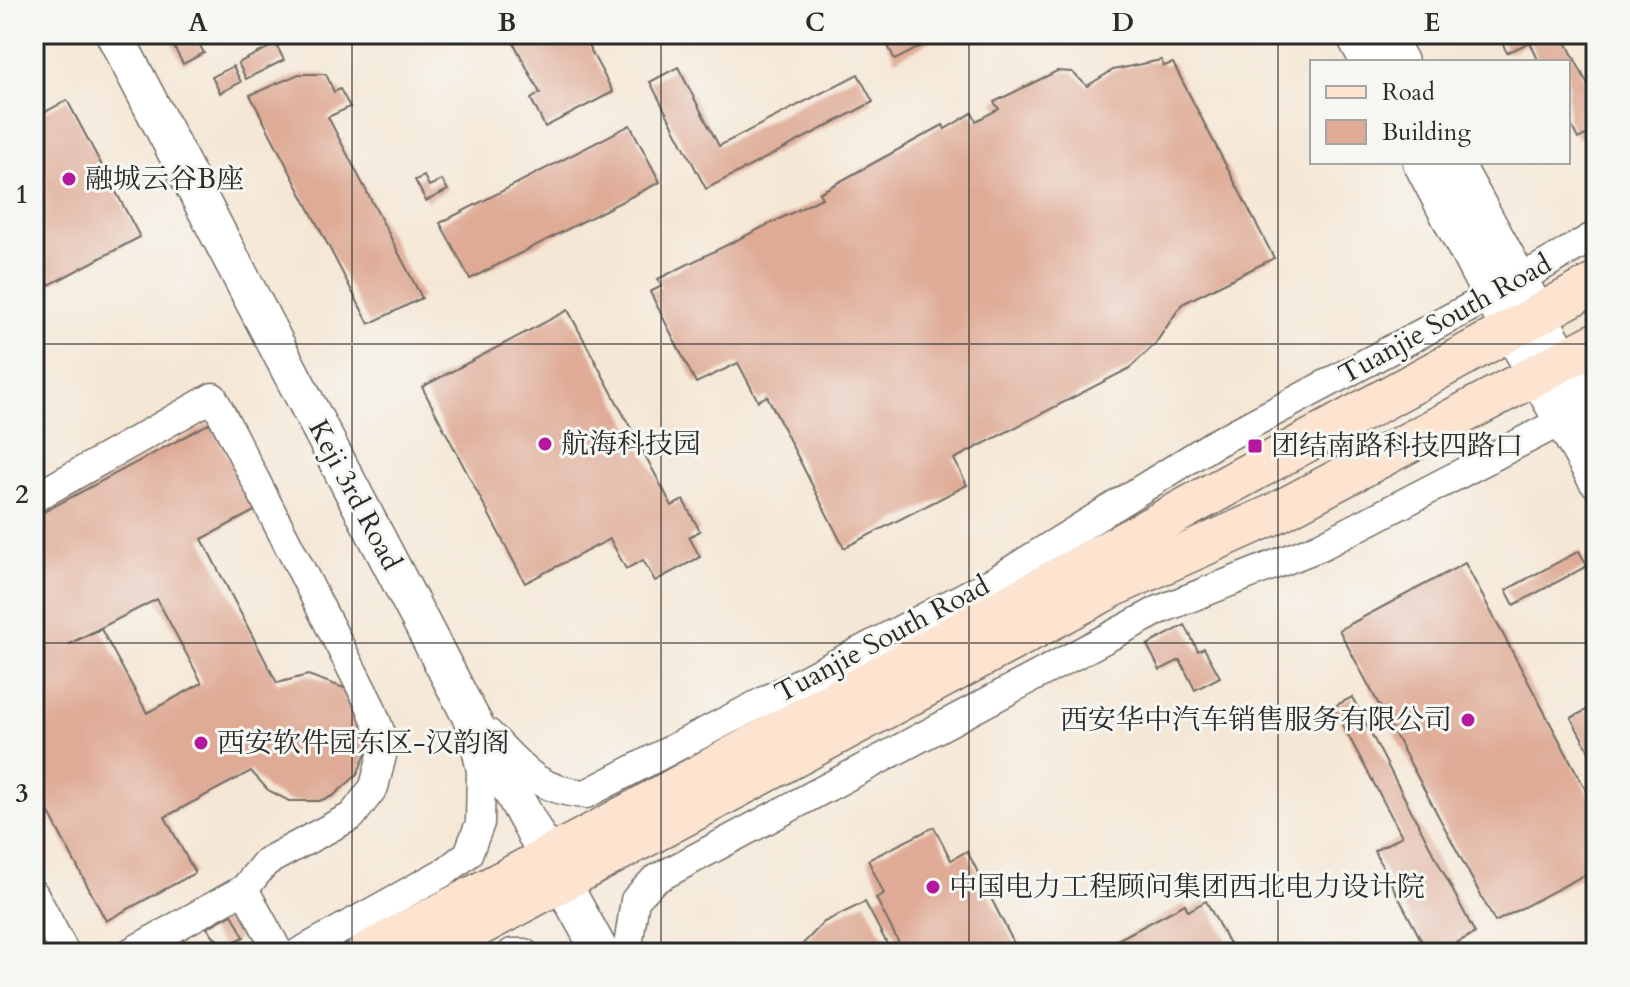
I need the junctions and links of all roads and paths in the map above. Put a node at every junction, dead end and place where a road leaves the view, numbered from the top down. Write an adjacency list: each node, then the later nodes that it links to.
1 (114, 34): 16 (street, Keji 3rd Road)
2 (1354, 34): 4 (street)
3 (1385, 34): 5 (street)
4 (1368, 60)
5 (1399, 60)
6 (1422, 164): 10 (street)
7 (1455, 164): 10 (street)
8 (1596, 235): 10 (street, Tuanjie South Road)
9 (1596, 283): 11 (main road, Tuanjie South Road)
10 (1504, 287): 11 (street); 16 (street, Tuanjie South Road)
11 (1525, 322): 12 (street); 17 (main road, Tuanjie South Road)
12 (1566, 359): 13 (street); 17 (main road, Tuanjie South Road)
13 (1586, 412): 14 (street); 29 (street)
14 (1596, 479)
15 (34, 498): 18 (street)
16 (469, 714): 17 (street, Keji 3rd Road); 23 (street)
17 (556, 870): 24 (main road, Tuanjie South Road); 25 (main road, Tuanjie South Road); 28 (street, Keji 3rd Road)
18 (244, 889): 21 (street); 22 (street)
19 (34, 894): 20 (street)
20 (65, 953)
21 (129, 953)
22 (279, 953)
23 (298, 953)
24 (366, 953)
25 (428, 953)
26 (512, 953): 27 (street)
27 (524, 953)
28 (601, 953)
29 (627, 953)

